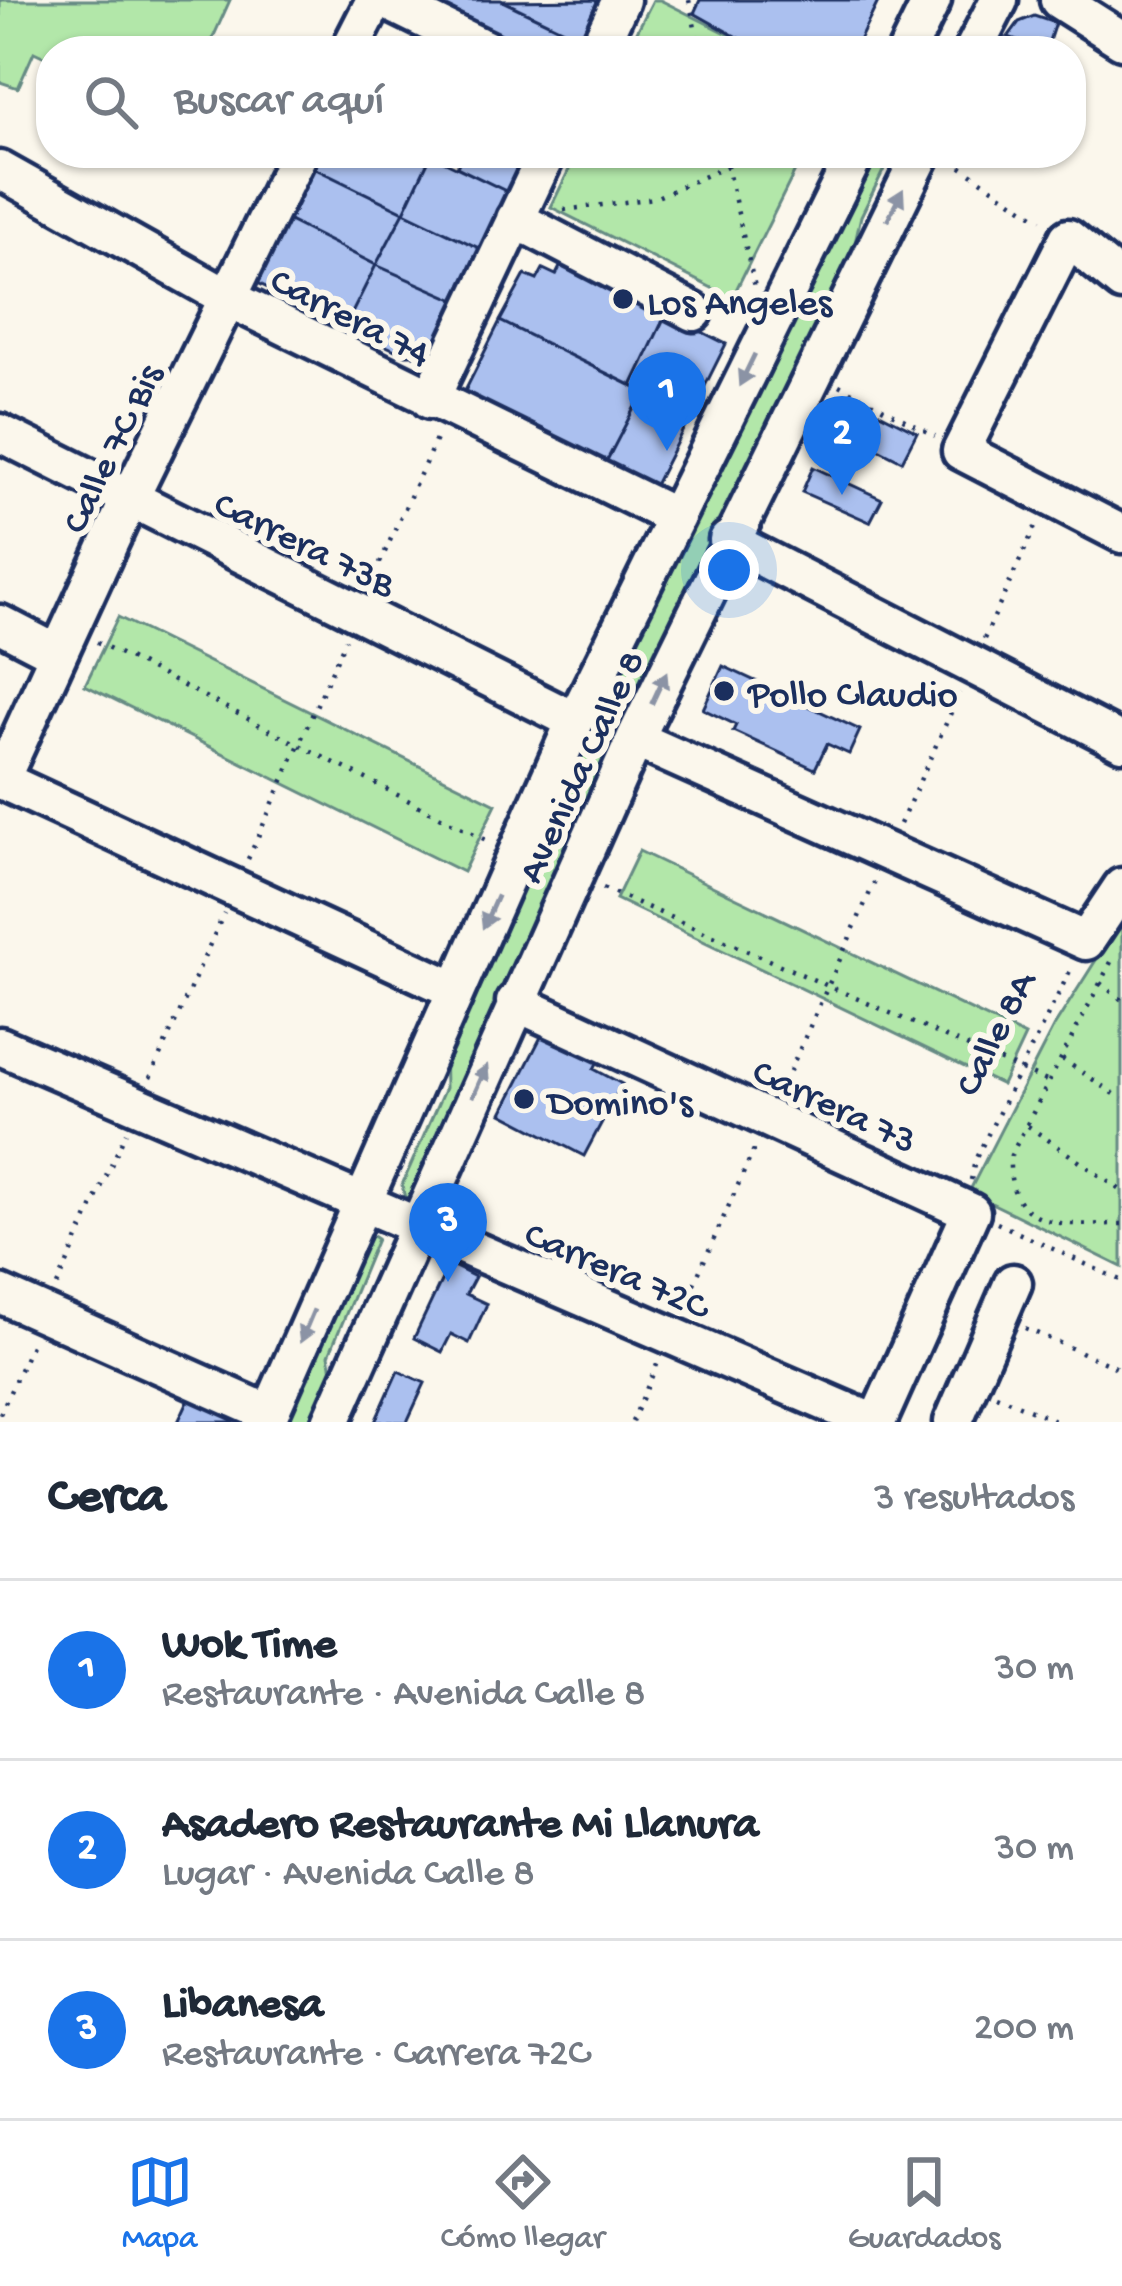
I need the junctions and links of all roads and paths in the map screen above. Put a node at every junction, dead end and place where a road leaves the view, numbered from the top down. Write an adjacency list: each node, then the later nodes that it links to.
1 (374, 0): 8 (street)
2 (385, 0): 9 (street)
3 (621, 0): 10 (street)
4 (689, 0): 11 (path)
5 (932, 0): 12 (street)
6 (999, 0): 13 (street)
7 (1059, 0): 14 (street)
8 (357, 36)
9 (458, 36)
10 (604, 36)
11 (697, 36)
12 (914, 36)
13 (981, 36)
14 (1122, 40)
15 (292, 168): 26 (street, Calle 7C Bis)
16 (540, 168): 23 (street)
17 (722, 168): 23 (path)
18 (727, 168): 27 (path)
19 (849, 168): 35 (street, Avenida Calle 8, one-way to 35)
20 (915, 168): 29 (street, Avenida Calle 8, one-way to 20)
21 (963, 168): 24 (path)
22 (0, 170): 26 (street, Carrera 74)
23 (515, 219): 28 (street); 30 (street)
24 (1068, 238): 25 (street); 32 (street)
25 (1122, 282)
26 (228, 298): 30 (street, Carrera 74); 34 (street, Calle 7C Bis)
27 (760, 304)
28 (694, 312)
29 (814, 370): 32 (path); 37 (street, Avenida Calle 8)
30 (430, 400): 35 (street, Carrera 74)
31 (0, 434): 34 (street, Carrera 73B)
32 (961, 451): 33 (street)
33 (1049, 496): 36 (street); 40 (path)
34 (129, 500): 39 (street, Calle 7C Bis); 41 (street, Carrera 73B)
35 (675, 517): 41 (street, Avenida Calle 8)
36 (1122, 534)
37 (728, 541): 40 (street); 42 (street, Avenida Calle 8, one-way to 37)
38 (0, 624): 39 (street)
39 (64, 641): 44 (street, Calle 7C Bis); 45 (path)
40 (972, 665): 43 (street); 46 (path)
41 (575, 722): 52 (street, Avenida Calle 8, one-way to 52)
42 (635, 739): 46 (street); 54 (street, Avenida Calle 8)
43 (1122, 742)
44 (0, 780): 52 (street)
45 (499, 846)
46 (888, 852): 49 (street); 51 (path)
47 (588, 882): 51 (path)
48 (1122, 887): 49 (street)
49 (1098, 951): 50 (path); 57 (path, Calle 8A)
50 (1100, 983): 53 (path); 56 (path)
51 (827, 986): 57 (path); 60 (path)
52 (455, 990): 63 (street, Avenida Calle 8)
53 (1122, 1000)
54 (515, 1002): 60 (street, Carrera 73); 66 (street, Avenida Calle 8, one-way to 54)
55 (0, 1046): 63 (street, Carrera 72C)
56 (1061, 1059): 58 (path); 59 (path)
57 (1021, 1069): 58 (path); 64 (path, Calle 8A)
58 (1049, 1082): 61 (path)
59 (1122, 1099)
60 (768, 1118): 64 (street, Carrera 73); 70 (path)
61 (1027, 1125): 62 (path); 65 (path)
62 (1122, 1191)
63 (360, 1202): 66 (street, Carrera 72C); 73 (street, Avenida Calle 8, one-way to 73)
64 (971, 1212): 67 (path); 76 (street)
65 (1121, 1222)
66 (415, 1226): 70 (street, Carrera 72C); 74 (street, Avenida Calle 8)
67 (1122, 1281)
68 (0, 1294): 73 (street)
69 (1005, 1300): 71 (path); 72 (street)
70 (670, 1336): 75 (path); 76 (street, Carrera 72C)
71 (1122, 1370)
72 (969, 1384): 77 (street); 78 (path)
73 (268, 1418)
74 (331, 1422)
75 (632, 1422)
76 (874, 1422)
77 (952, 1422)
78 (1059, 1422)

